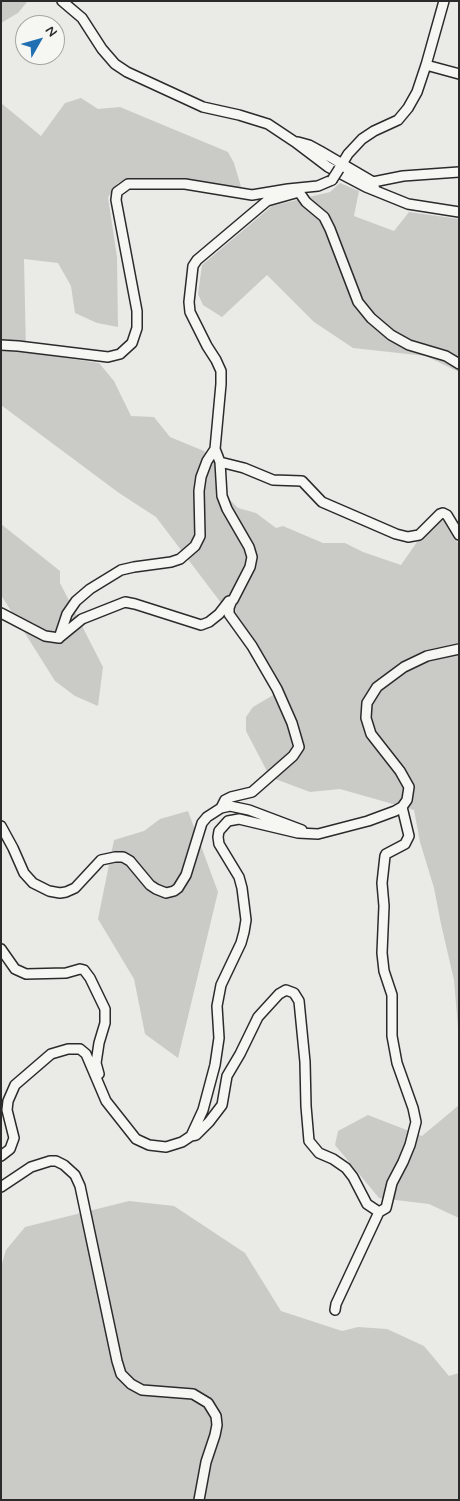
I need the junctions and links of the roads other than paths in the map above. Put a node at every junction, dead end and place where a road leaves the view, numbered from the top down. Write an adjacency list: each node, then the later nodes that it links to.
1 (62, 1): 5 (street)
2 (444, 1): 3 (street)
3 (426, 66): 4 (street); 6 (street)
4 (459, 74)
5 (295, 142): 6 (street); 8 (street)
6 (341, 166): 8 (street); 9 (street, bridge)
7 (459, 172): 8 (street)
8 (374, 186): 10 (street)
9 (298, 190): 11 (street); 12 (street); 13 (street)
10 (459, 212)
11 (1, 345)
12 (459, 364)
13 (214, 449): 14 (street); 18 (street)
14 (220, 462): 15 (street); 16 (street)
15 (459, 535)
16 (232, 600): 18 (street); 21 (street)
17 (1, 613): 18 (street)
18 (59, 638)
19 (459, 649): 20 (street)
20 (402, 806): 23 (street); 30 (street)
21 (221, 808): 22 (street); 23 (street)
22 (1, 826)
23 (304, 834): 27 (street)
24 (1, 949): 25 (street)
25 (100, 1090): 26 (street); 27 (street)
26 (6, 1123): 28 (street)
27 (191, 1136): 30 (street)
28 (1, 1156)
29 (1, 1187): 32 (street)
30 (379, 1212): 31 (street)
31 (335, 1310)
32 (199, 1500)

